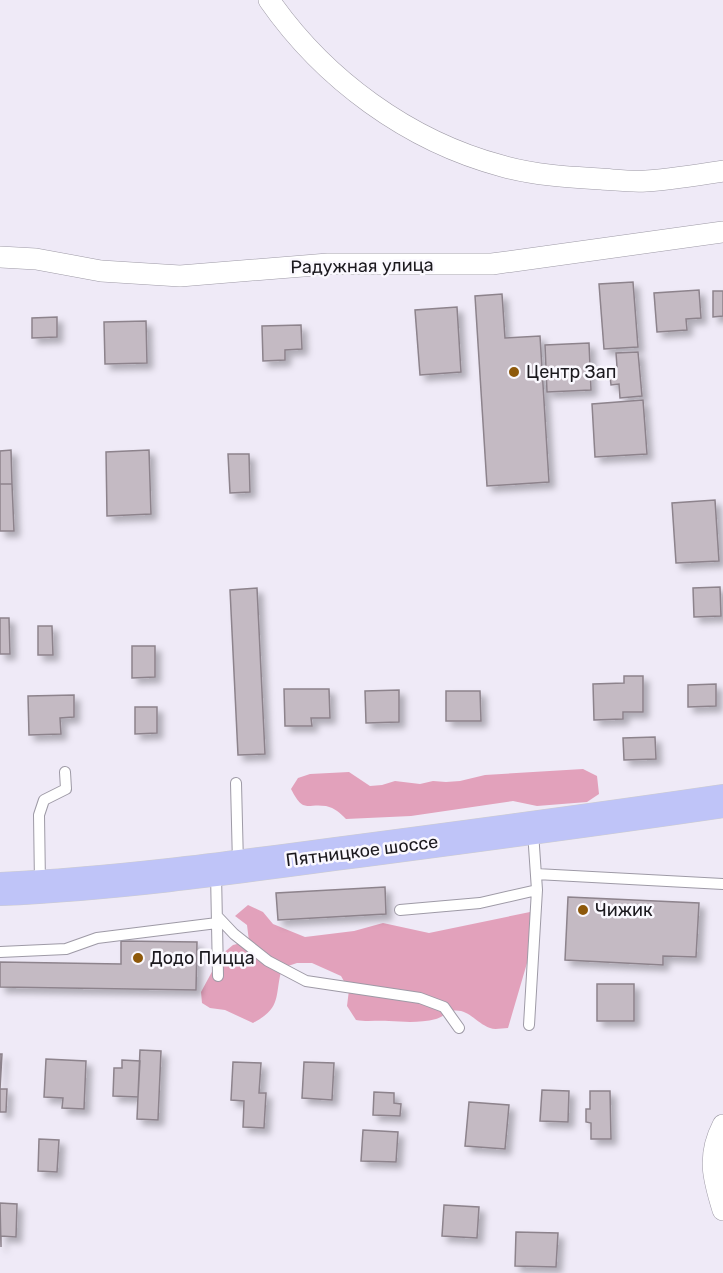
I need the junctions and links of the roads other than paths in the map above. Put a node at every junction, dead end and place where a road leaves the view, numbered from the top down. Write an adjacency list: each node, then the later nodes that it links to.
1 (269, 0): 2 (street)
2 (723, 171)
3 (723, 232): 4 (street, Радужная улица)
4 (0, 257)
5 (65, 772): 12 (lane)
6 (236, 783): 9 (lane)
7 (723, 801): 8 (main road, Пятницкое шоссе)
8 (532, 828): 9 (main road, Пятницкое шоссе); 10 (lane)
9 (227, 868): 12 (main road, Пятницкое шоссе); 16 (lane)
10 (536, 874): 11 (lane); 14 (lane)
11 (723, 884)
12 (40, 887): 13 (main road, Пятницкое шоссе)
13 (0, 889)
14 (537, 890): 15 (lane); 19 (lane)
15 (400, 910)
16 (217, 920): 17 (lane); 18 (lane); 20 (lane)
17 (0, 952)
18 (218, 976)
19 (530, 1025)
20 (459, 1028)
21 (723, 1125): 22 (street)
22 (723, 1210)

